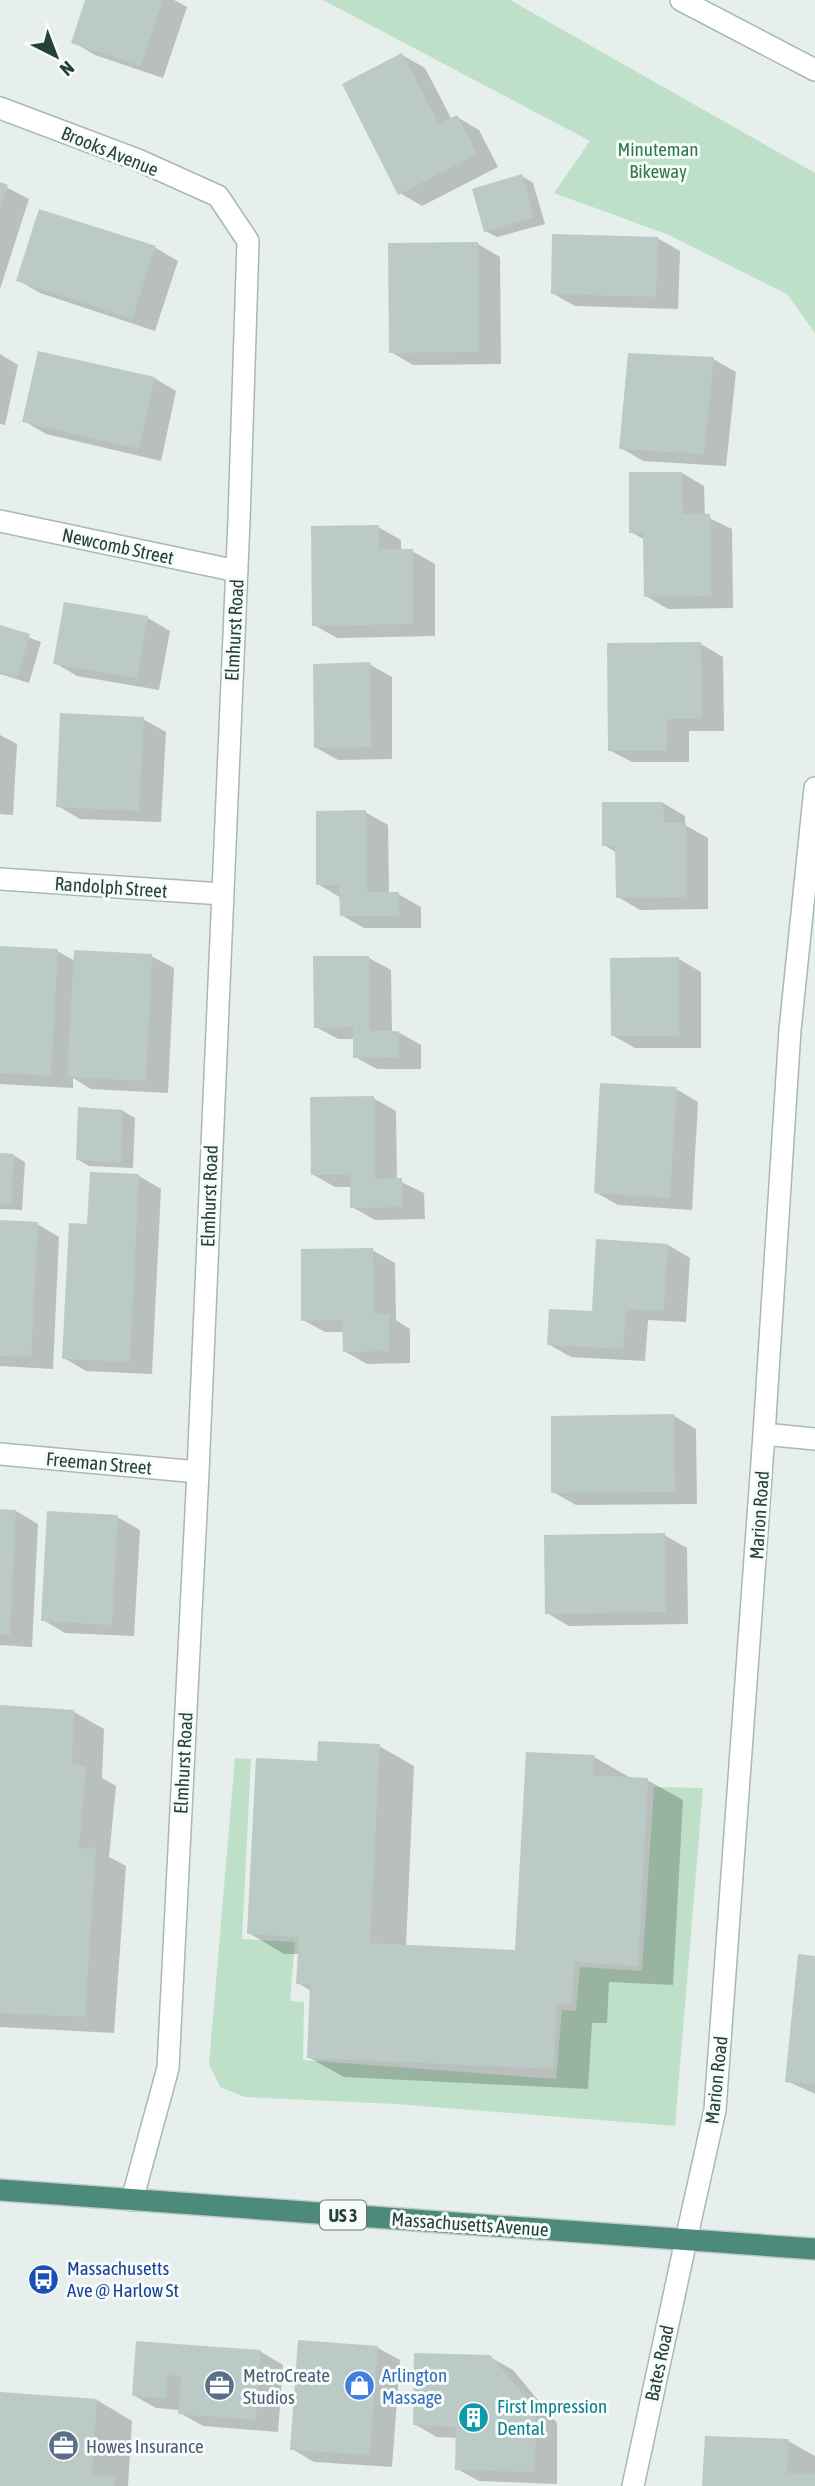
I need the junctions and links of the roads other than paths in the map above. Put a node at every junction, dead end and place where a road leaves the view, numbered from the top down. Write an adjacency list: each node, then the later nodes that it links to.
1 (681, 0): 2 (street)
2 (815, 70)
3 (0, 108): 4 (street, Brooks Avenue)
4 (218, 196): 6 (street, Elmhurst Road)
5 (0, 521): 6 (street, Newcomb Street)
6 (237, 571): 9 (street, Elmhurst Road)
7 (815, 788): 10 (street, Marion Road)
8 (0, 879): 9 (street, Randolph Street)
9 (222, 894): 13 (street, Elmhurst Road)
10 (764, 1434): 11 (street); 16 (street, Marion Road)
11 (815, 1439)
12 (0, 1454): 13 (street, Freeman Street)
13 (198, 1472): 15 (street, Elmhurst Road)
14 (0, 2190): 15 (highway, Massachusetts Avenue / US 3)
15 (132, 2200): 16 (highway, Massachusetts Avenue / US 3)
16 (686, 2240): 17 (highway, Massachusetts Avenue / US 3); 18 (street, Bates Road)
17 (815, 2249)
18 (634, 2486)

